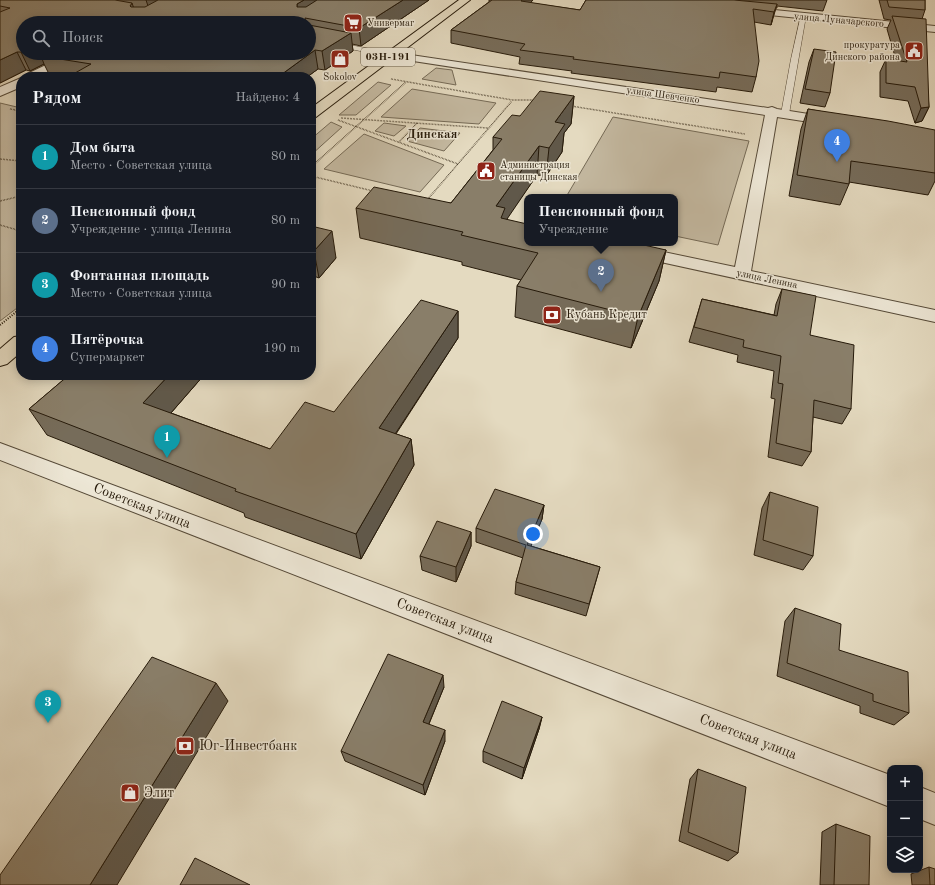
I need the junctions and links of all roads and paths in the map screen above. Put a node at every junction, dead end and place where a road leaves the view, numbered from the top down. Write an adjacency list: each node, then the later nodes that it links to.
1 (465, 0): 6 (main road, 03Н-191)
2 (733, 9): 3 (street, улица Луначарского)
3 (802, 16): 4 (street, улица Луначарского); 17 (lane)
4 (935, 29)
5 (316, 40): 6 (lane)
6 (391, 55): 9 (main road, 03Н-191); 17 (street, улица Шевченко)
7 (66, 60): 8 (street)
8 (41, 72)
9 (366, 75): 10 (path); 16 (main road, 03Н-191)
10 (406, 82): 13 (path); 18 (path)
11 (16, 84): 12 (street)
12 (0, 92)
13 (512, 100): 14 (path); 22 (path)
14 (535, 100)
15 (566, 105): 23 (path)
16 (316, 110)
17 (779, 113): 20 (street, улица Шевченко); 23 (street)
18 (364, 120): 19 (path); 21 (path); 21 (path)
19 (417, 123): 22 (path); 24 (path)
20 (848, 124)
21 (356, 127): 24 (path); 27 (path)
22 (488, 128): 28 (path)
23 (768, 138): 37 (street)
24 (399, 142): 28 (path)
25 (0, 159): 26 (path)
26 (16, 161)
27 (316, 163)
28 (458, 164): 33 (path)
29 (316, 177): 30 (path)
30 (379, 192)
31 (16, 197): 32 (path)
32 (0, 201)
33 (424, 203)
34 (0, 225): 35 (path)
35 (16, 230)
36 (612, 246): 37 (street, улица Ленина)
37 (742, 274): 39 (street, улица Ленина)
38 (16, 312): 40 (path)
39 (935, 316)
40 (0, 325)
41 (16, 346): 42 (main road)
42 (0, 359)
43 (0, 452): 44 (street, Советская улица)
44 (887, 790)
45 (923, 804): 46 (street)
46 (935, 809)

